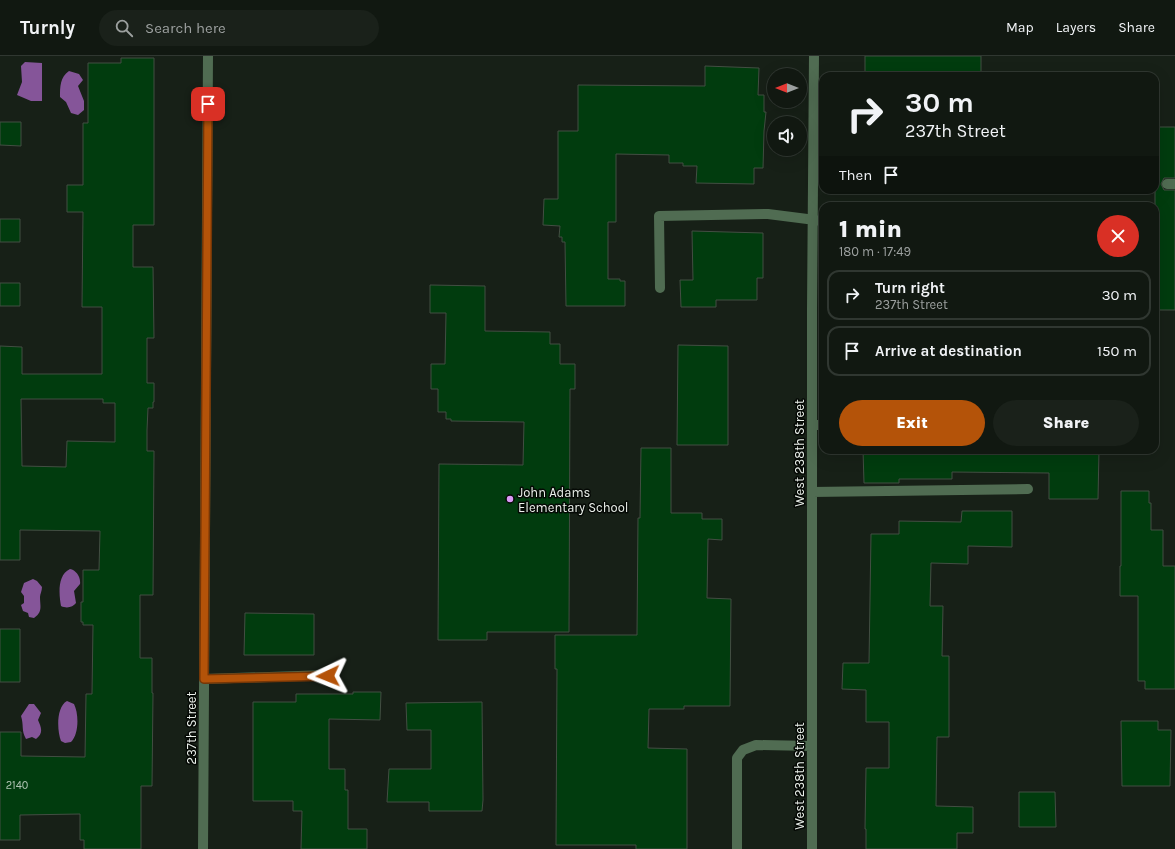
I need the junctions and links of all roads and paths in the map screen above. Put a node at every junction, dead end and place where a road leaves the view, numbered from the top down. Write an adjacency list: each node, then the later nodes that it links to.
1 (208, 56): 10 (street, 237th Street)
2 (814, 56): 3 (street, West 238th Street)
3 (818, 220): 4 (street); 5 (street, West 238th Street)
4 (660, 288)
5 (812, 425): 6 (street); 8 (street, West 238th Street)
6 (819, 425)
7 (1028, 489): 8 (street)
8 (812, 492): 11 (street, West 238th Street)
9 (328, 676): 10 (street)
10 (204, 679): 12 (street, 237th Street)
11 (812, 746): 13 (street); 14 (street, West 238th Street)
12 (203, 849)
13 (737, 849)
14 (812, 849)

